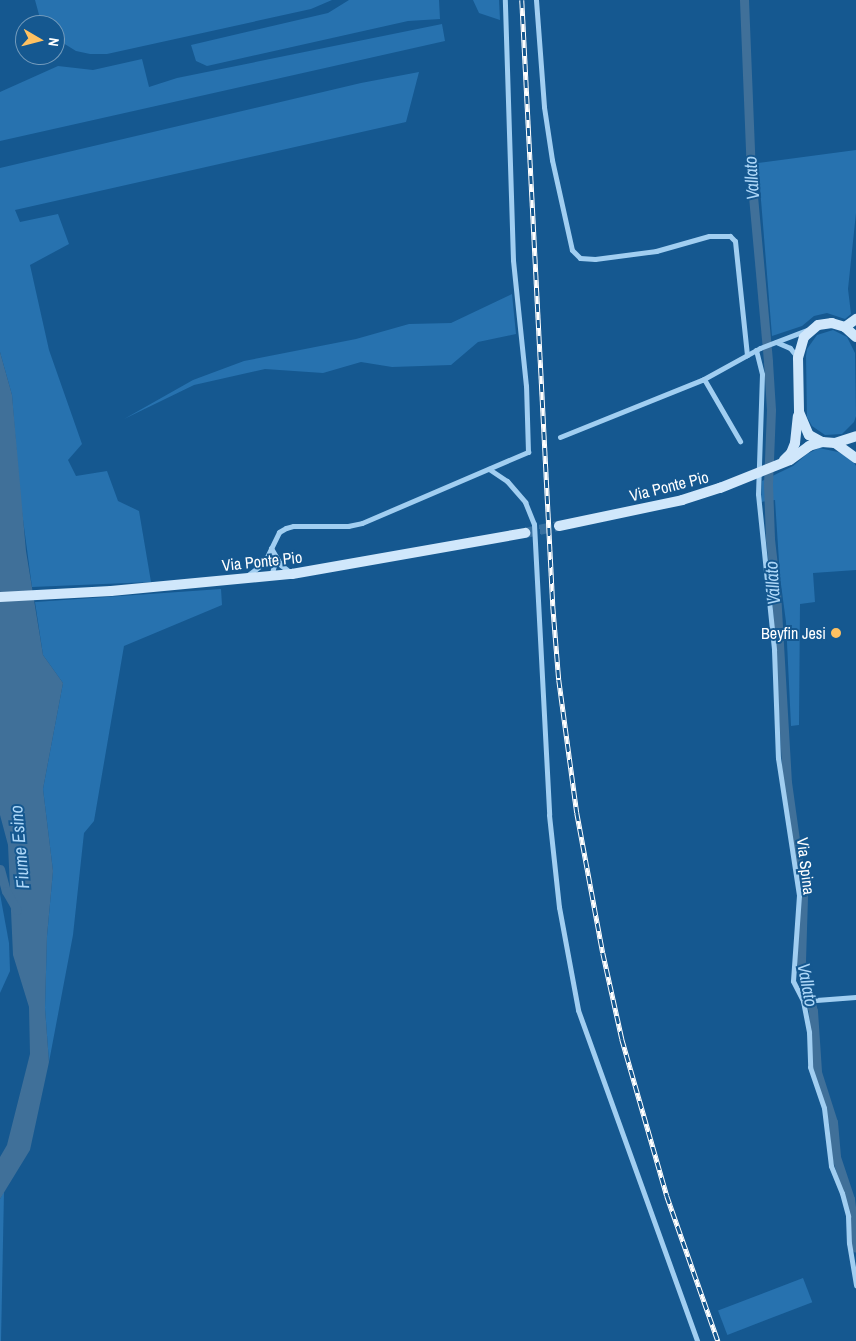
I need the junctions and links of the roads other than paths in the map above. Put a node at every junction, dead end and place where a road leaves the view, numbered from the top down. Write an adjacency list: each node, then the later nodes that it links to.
1 (505, 0): 20 (street)
2 (536, 0): 9 (street)
3 (856, 319): 4 (main road)
4 (846, 327): 5 (main road); 6 (main road)
5 (810, 329): 7 (street); 10 (main road)
6 (856, 337)
7 (774, 342): 8 (street); 10 (street)
8 (758, 349): 9 (street); 21 (street, Via Spina)
9 (747, 355): 11 (street)
10 (798, 358): 12 (main road)
11 (704, 379): 14 (street); 15 (street)
12 (799, 412): 16 (main road); 19 (main road)
13 (856, 436): 17 (main road)
14 (560, 437)
15 (740, 441)
16 (822, 442): 17 (main road); 19 (main road, Via Ponte Pio)
17 (835, 443): 18 (main road)
18 (856, 458)
19 (779, 464): 21 (main road, Via Ponte Pio)
20 (489, 469): 24 (street); 33 (street)
21 (761, 473): 22 (main road, Via Ponte Pio); 31 (street, Via Spina)
22 (559, 526)
23 (525, 533): 26 (main road, Via Ponte Pio)
24 (271, 547): 25 (street); 26 (street); 27 (street)
25 (264, 563): 27 (street); 28 (street)
26 (292, 574): 27 (main road, Via Ponte Pio)
27 (271, 577): 28 (main road, Via Ponte Pio)
28 (238, 579): 29 (main road, Via Ponte Pio)
29 (0, 597)
30 (856, 997): 31 (street)
31 (804, 1001): 32 (street, Via Spina)
32 (856, 1284)
33 (697, 1341)

